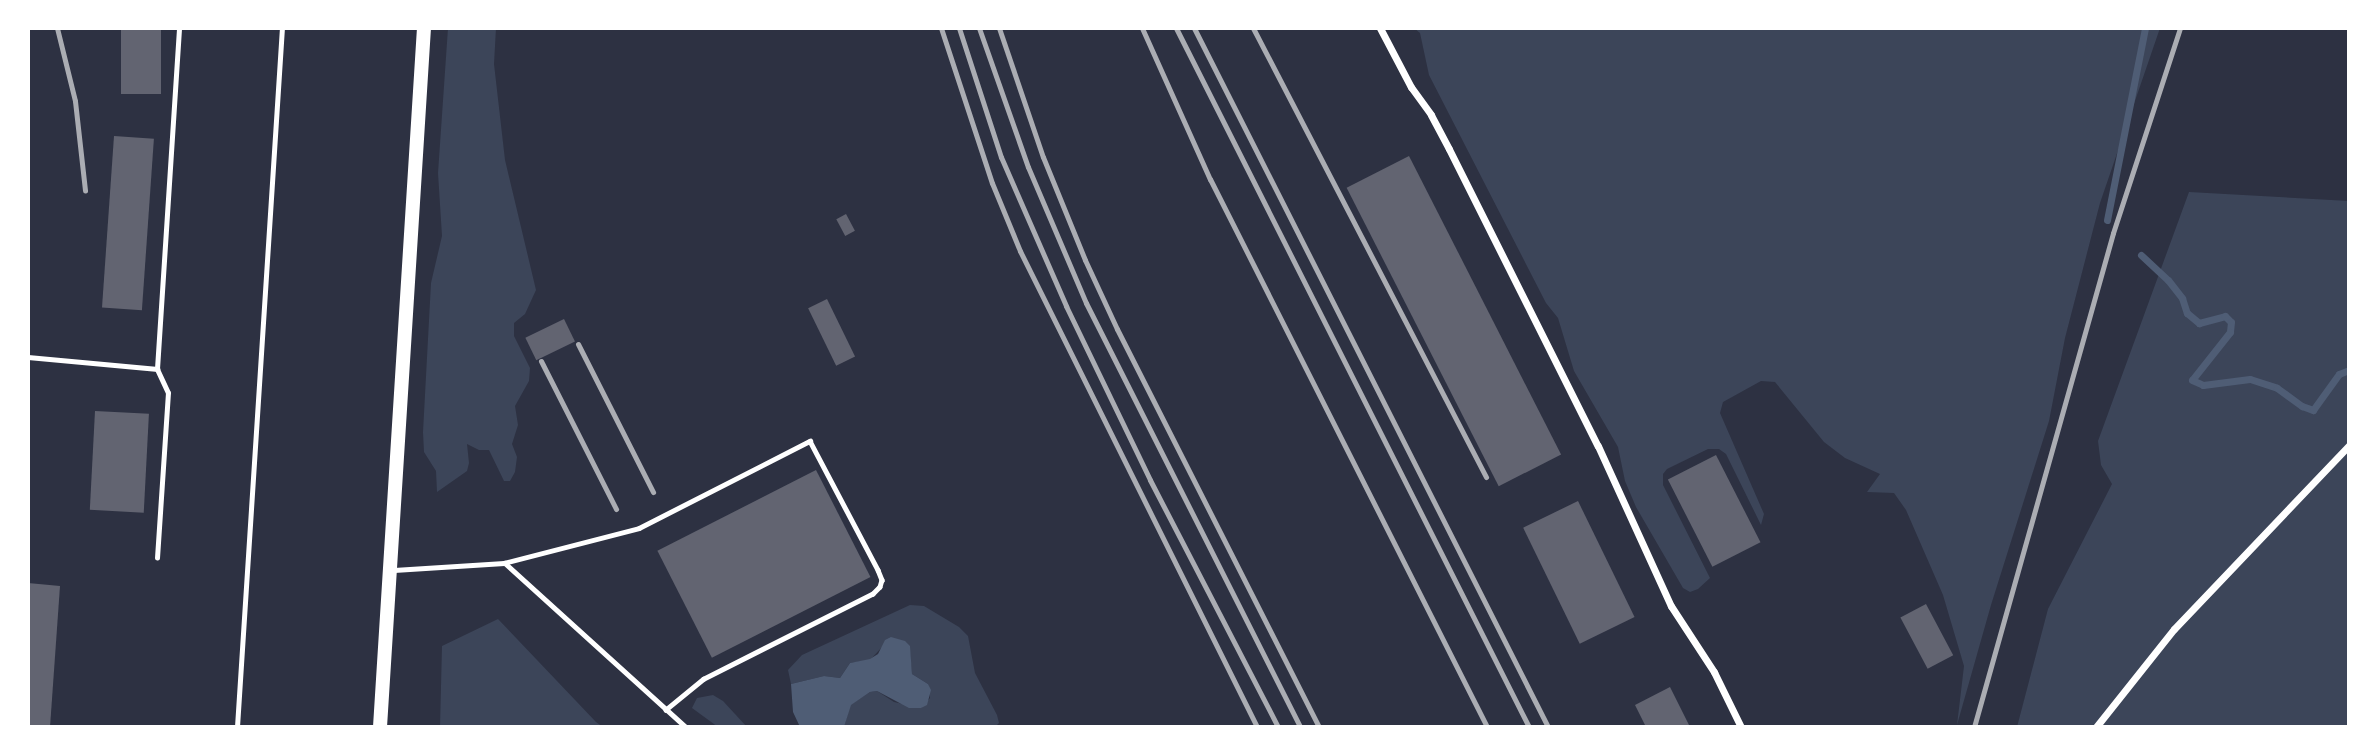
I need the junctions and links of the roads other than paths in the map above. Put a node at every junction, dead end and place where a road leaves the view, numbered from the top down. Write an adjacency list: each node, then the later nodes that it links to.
1 (179, 28): 6 (lane)
2 (282, 28): 12 (lane)
3 (424, 28): 10 (main road)
4 (1380, 28): 15 (street)
5 (28, 357): 6 (lane)
6 (157, 369): 8 (lane)
7 (2349, 445): 16 (street)
8 (157, 558)
9 (504, 563): 10 (lane); 11 (lane); 11 (lane)
10 (389, 570): 13 (main road)
11 (666, 709): 14 (lane)
12 (237, 727)
13 (380, 727)
14 (686, 727)
15 (1741, 727)
16 (2096, 727)

